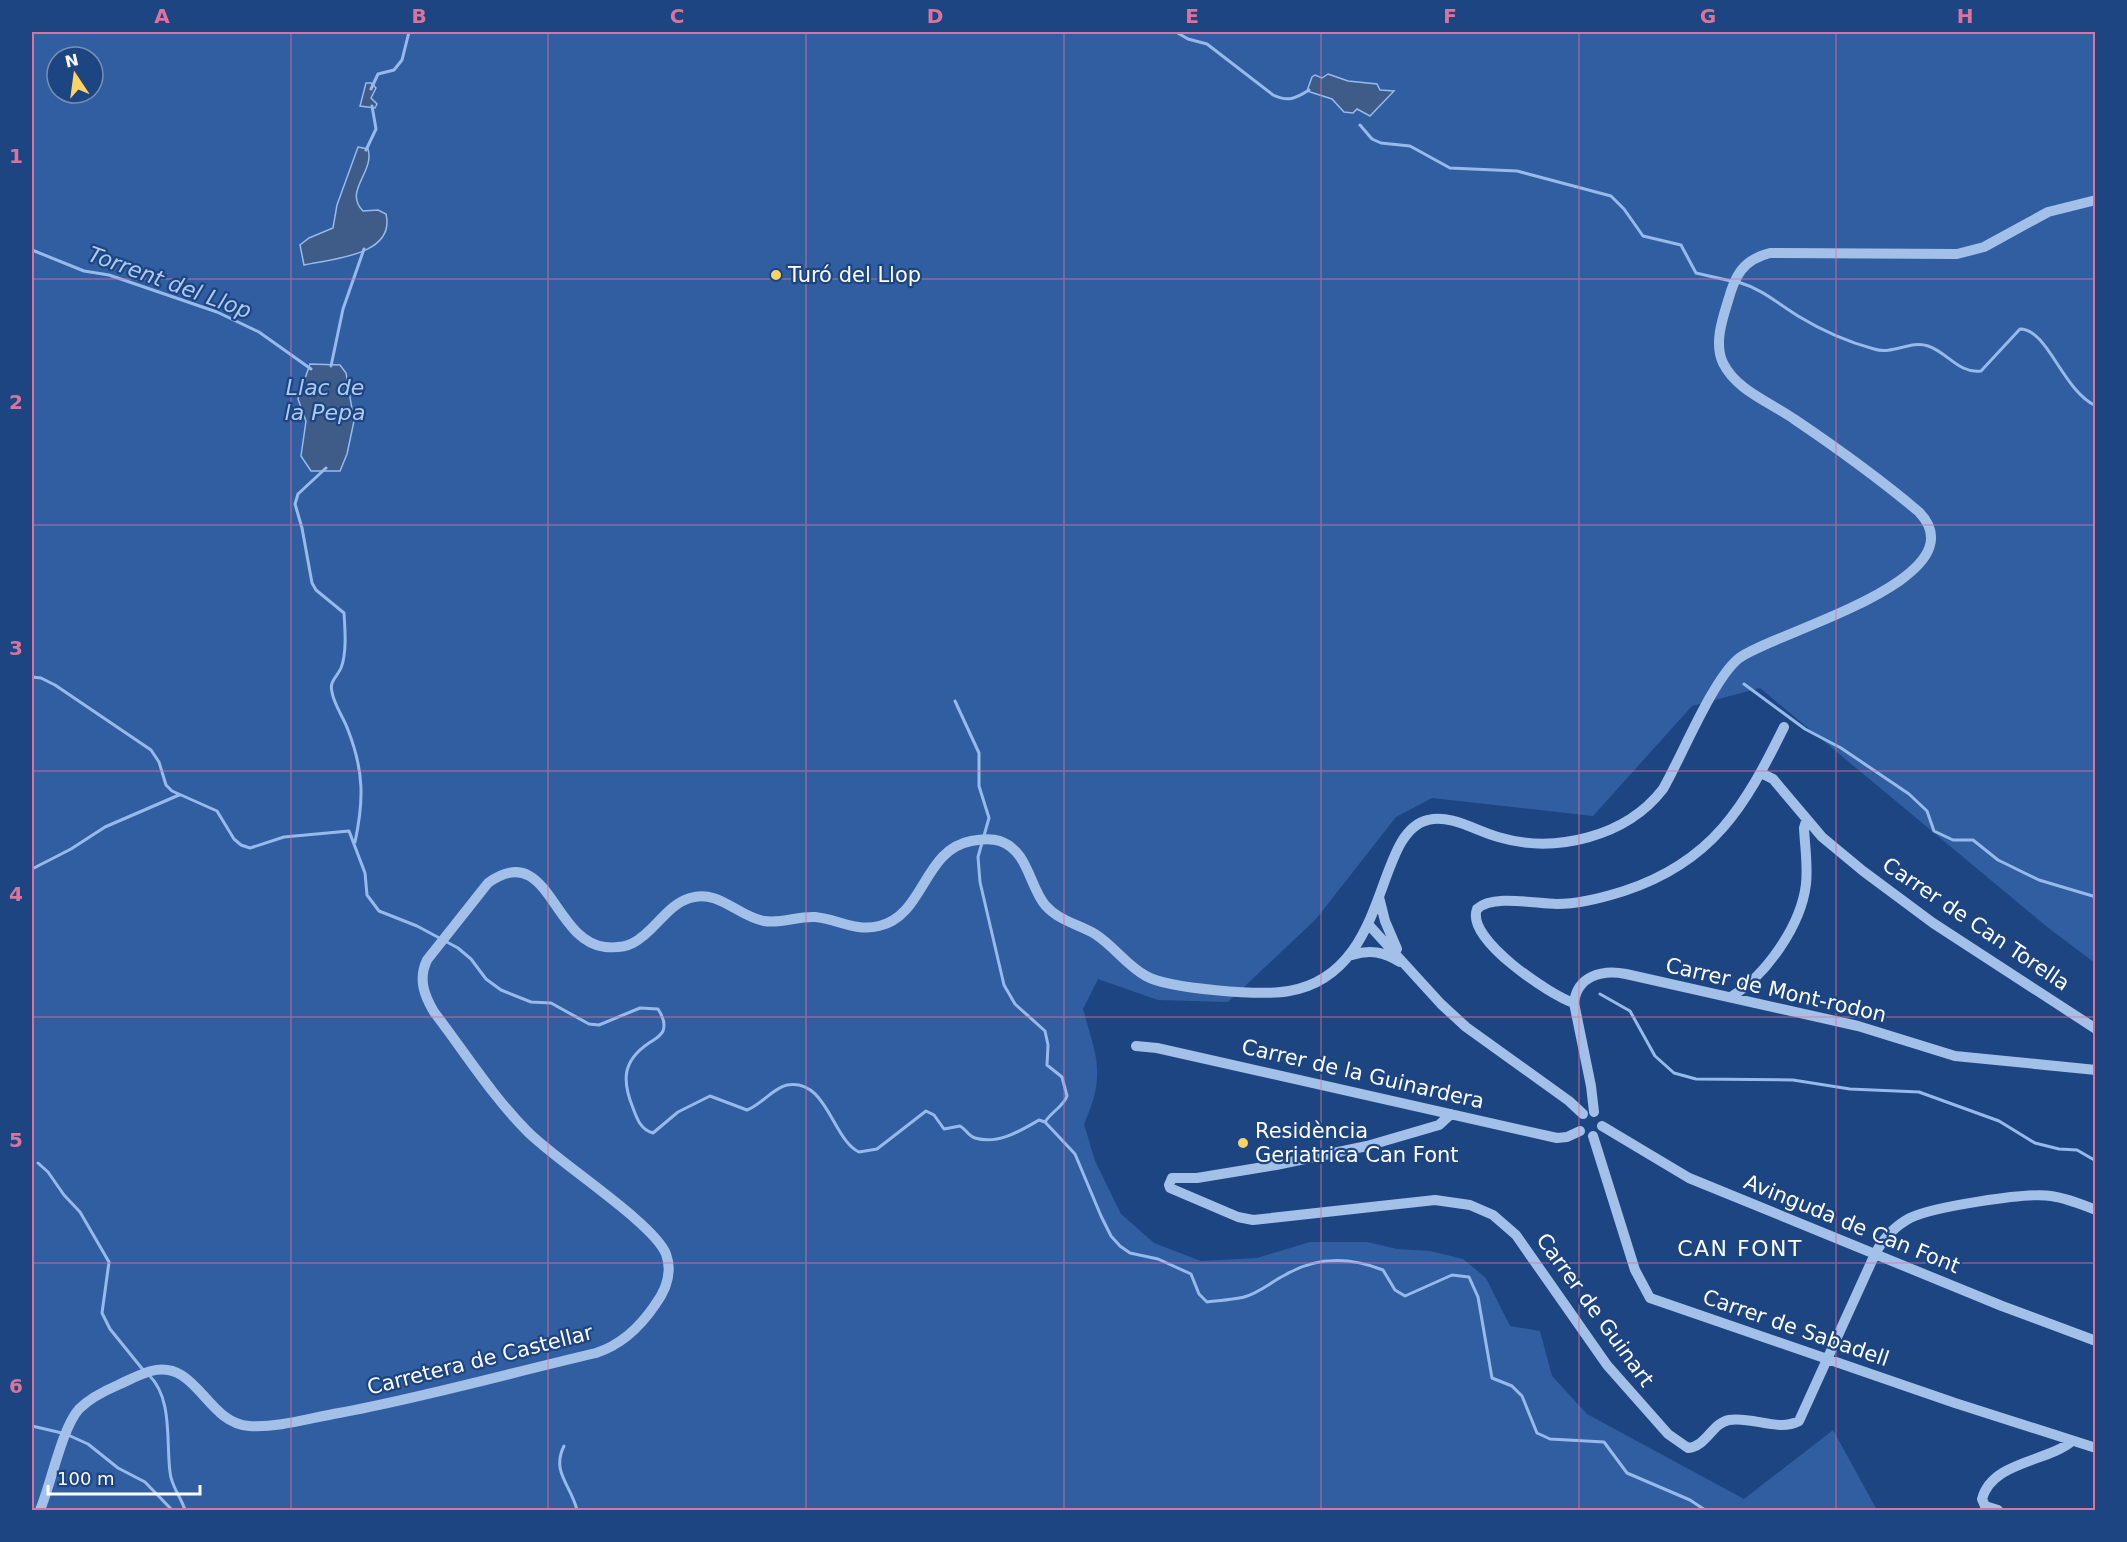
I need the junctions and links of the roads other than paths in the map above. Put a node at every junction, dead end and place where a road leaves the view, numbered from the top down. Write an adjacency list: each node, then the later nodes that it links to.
1 (2096, 200): 5 (street, Carretera de Castellar)
2 (1784, 727): 3 (street)
3 (1761, 773): 4 (street, Carrer de Can Torella); 10 (street)
4 (1806, 821): 9 (street); 11 (street, Carrer de Can Torella)
5 (1379, 897): 6 (street, Carretera de Castellar); 8 (street)
6 (1368, 924): 7 (street, Carretera de Castellar); 8 (street)
7 (1352, 955): 8 (street); 25 (street, Carretera de Castellar)
8 (1406, 965): 14 (street)
9 (1731, 997): 10 (street, Carrer de Mont-rodon); 13 (street, Carrer de Mont-rodon)
10 (1574, 1003): 14 (street)
11 (2096, 1029)
12 (1136, 1046): 15 (street, Carrer de la Guinardera)
13 (2096, 1070)
14 (1588, 1113): 16 (street); 17 (street)
15 (1451, 1114): 17 (street, Carrer de la Guinardera); 22 (street, Carrer de Guinart)
16 (1602, 1126): 18 (street); 20 (street, Avinguda de Can Font)
17 (1580, 1131): 18 (street)
18 (1593, 1136): 22 (street, Carrer de Sabadell)
19 (2096, 1210): 20 (street, Carrer de Guinart)
20 (1875, 1254): 21 (street, Avinguda de Can Font); 22 (street, Carrer de Guinart)
21 (2096, 1341)
22 (1827, 1359): 23 (street, Carrer de Sabadell)
23 (2072, 1441): 24 (street, Carrer de Sabadell); 26 (street)
24 (2096, 1448)
25 (40, 1510)
26 (1997, 1510)

